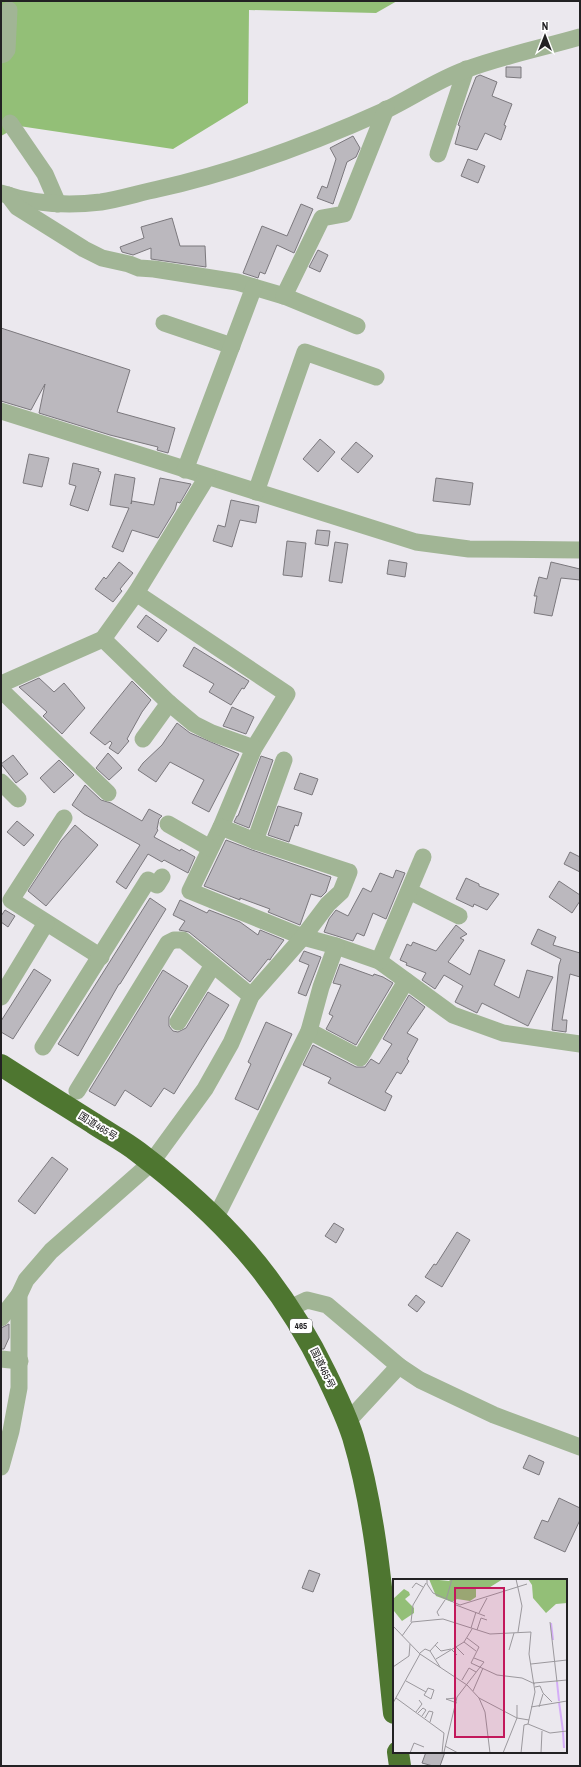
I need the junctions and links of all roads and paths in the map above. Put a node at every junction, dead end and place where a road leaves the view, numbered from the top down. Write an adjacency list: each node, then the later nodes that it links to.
1 (9, 10): 3 (street)
2 (580, 37): 4 (street)
3 (1, 55)
4 (466, 69): 5 (street); 7 (street)
5 (386, 109): 9 (street); 11 (street)
6 (10, 123): 9 (street)
7 (438, 154)
8 (4, 194): 9 (street); 10 (street)
9 (58, 204)
10 (254, 287): 11 (street); 14 (street)
11 (284, 296): 13 (street)
12 (164, 323): 14 (street)
13 (357, 326)
14 (232, 346): 17 (street)
15 (376, 377): 19 (street)
16 (1, 411): 17 (street)
17 (185, 470): 18 (street)
18 (207, 477): 19 (street); 21 (street)
19 (256, 492): 20 (street)
20 (580, 550)
21 (136, 593): 22 (street); 27 (street)
22 (103, 639): 23 (street); 25 (street)
23 (1, 684)
24 (1, 690): 30 (street)
25 (169, 703): 26 (street); 27 (street)
26 (143, 739)
27 (254, 748): 34 (street)
28 (284, 760): 35 (street)
29 (1, 782): 31 (street)
30 (108, 793)
31 (18, 799)
32 (64, 818): 41 (street)
33 (168, 824): 36 (street)
34 (221, 826): 35 (street); 36 (street)
35 (255, 841): 42 (street)
36 (210, 848): 42 (street)
37 (423, 857): 39 (street)
38 (162, 877): 44 (street)
39 (409, 891): 40 (street); 45 (street)
40 (459, 916)
41 (46, 923): 44 (street); 49 (street)
42 (303, 937): 43 (street); 48 (street)
43 (336, 946): 45 (street); 51 (street)
44 (101, 957): 53 (street)
45 (379, 961): 47 (street)
46 (213, 965): 48 (street); 50 (street); 55 (street)
47 (406, 981): 51 (street); 52 (street)
48 (251, 996): 56 (street)
49 (1, 997)
50 (178, 1022)
51 (309, 1031): 57 (street)
52 (580, 1044)
53 (43, 1047)
54 (1, 1065): 56 (highway, 国道465号 / 465)
55 (77, 1091)
56 (151, 1163): 57 (highway, 国道465号 / 465); 58 (street)
57 (216, 1217): 59 (highway, 国道465号 / 465)
58 (19, 1294): 60 (street); 62 (street)
59 (290, 1308): 63 (street); 64 (highway, 国道465号 / 465)
60 (1, 1318)
61 (1, 1358): 62 (street)
62 (20, 1361): 66 (street)
63 (399, 1366): 64 (street); 65 (street)
64 (348, 1421): 67 (highway, 国道465号 / 465)
65 (580, 1447)
66 (1, 1467)
67 (393, 1704)
68 (398, 1753): 69 (highway)
69 (400, 1766)

